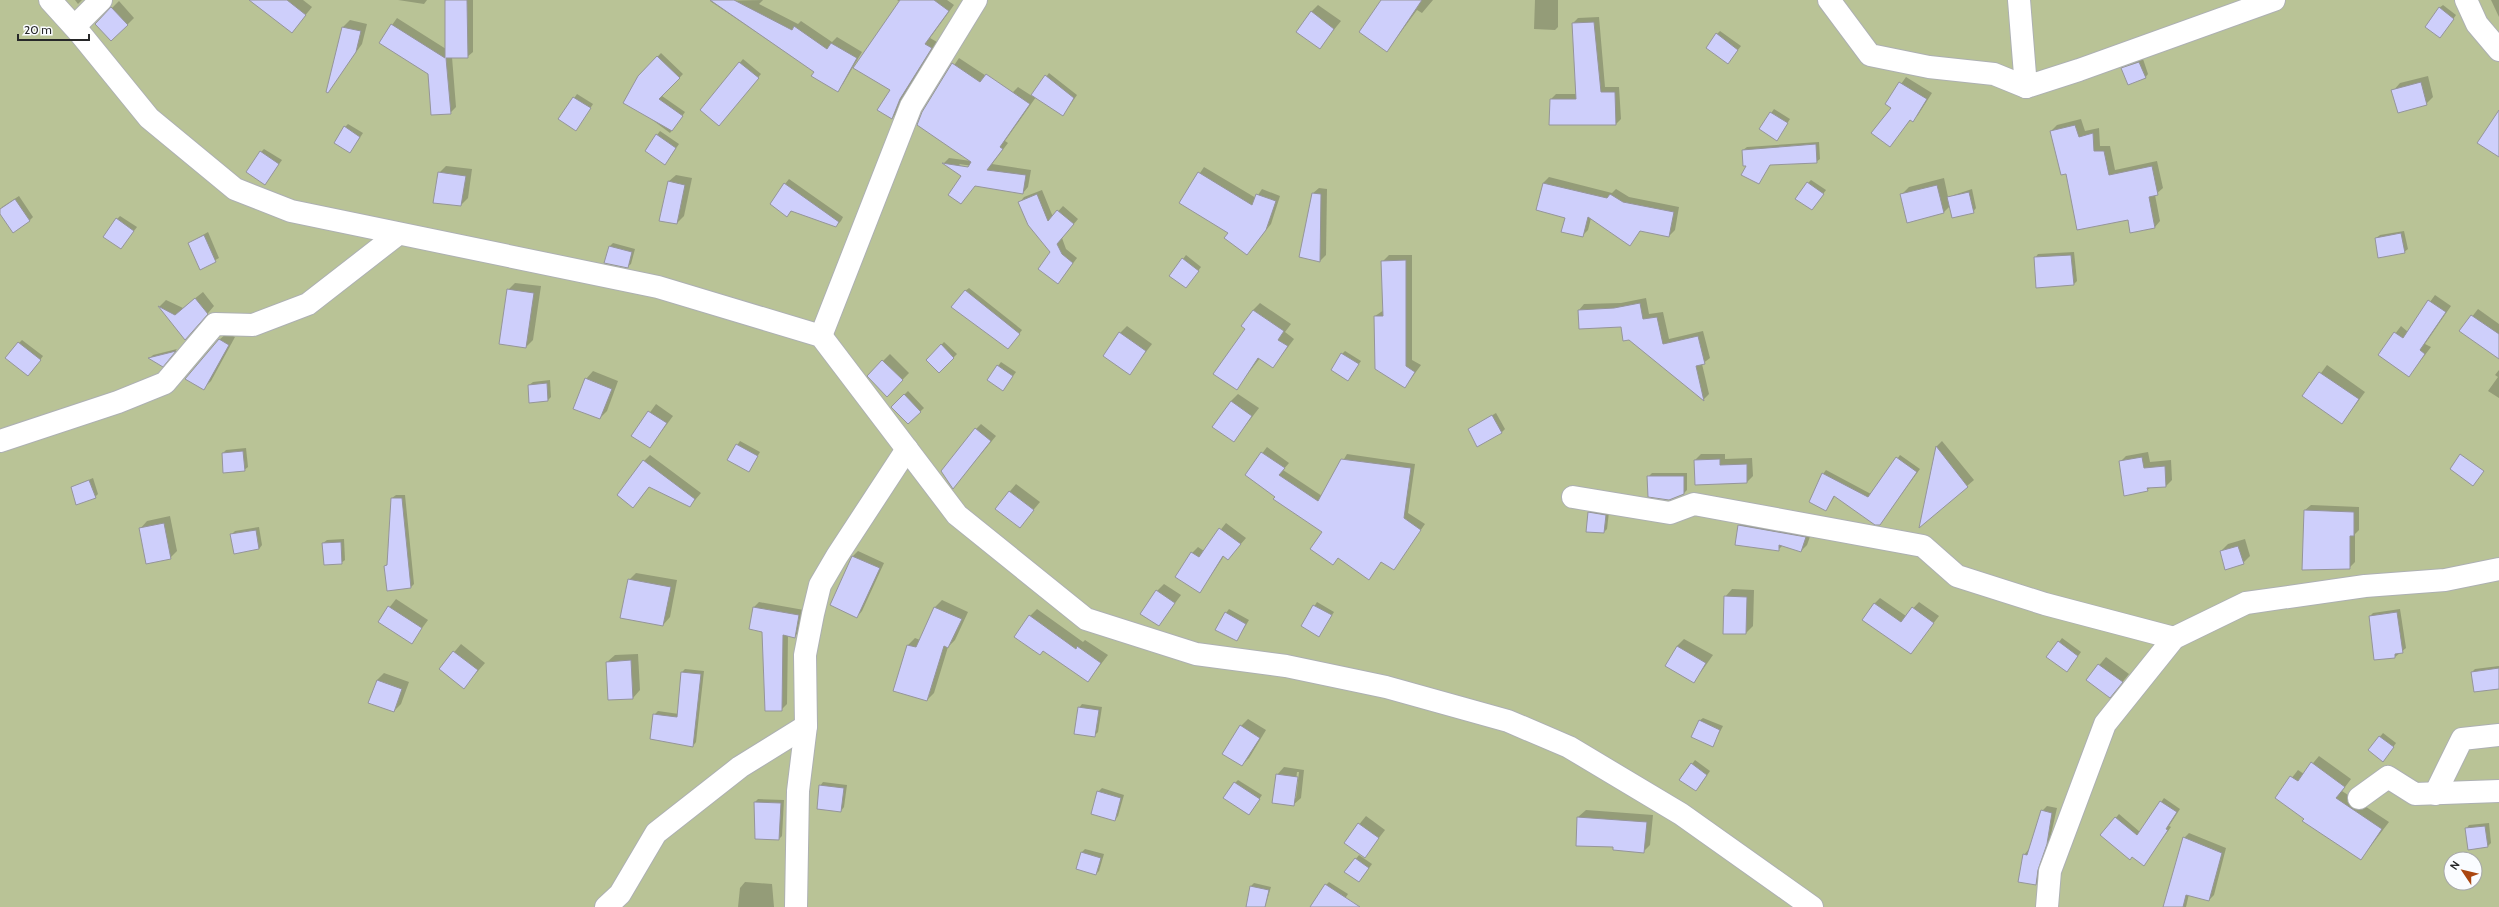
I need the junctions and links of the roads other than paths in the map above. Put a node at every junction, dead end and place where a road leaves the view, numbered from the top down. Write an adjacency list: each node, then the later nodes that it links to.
1 (50, 0): 8 (street)
2 (101, 0): 8 (street)
3 (976, 0): 12 (street)
4 (1830, 0): 10 (street)
5 (2019, 0): 10 (street)
6 (2274, 0): 10 (street)
7 (2466, 0): 9 (street)
8 (75, 26): 11 (street)
9 (2499, 50)
10 (2026, 87)
11 (398, 234): 12 (street); 13 (street)
12 (821, 336): 14 (street)
13 (0, 441)
14 (907, 449): 18 (street); 25 (street)
15 (1573, 497): 17 (street)
16 (2499, 569): 17 (street)
17 (2174, 638): 26 (street)
18 (806, 726): 23 (street); 24 (street)
19 (2499, 735): 21 (street)
20 (2499, 791): 21 (street)
21 (2435, 794): 22 (street)
22 (2359, 798)
23 (606, 907)
24 (796, 907)
25 (1812, 907)
26 (2047, 907)

